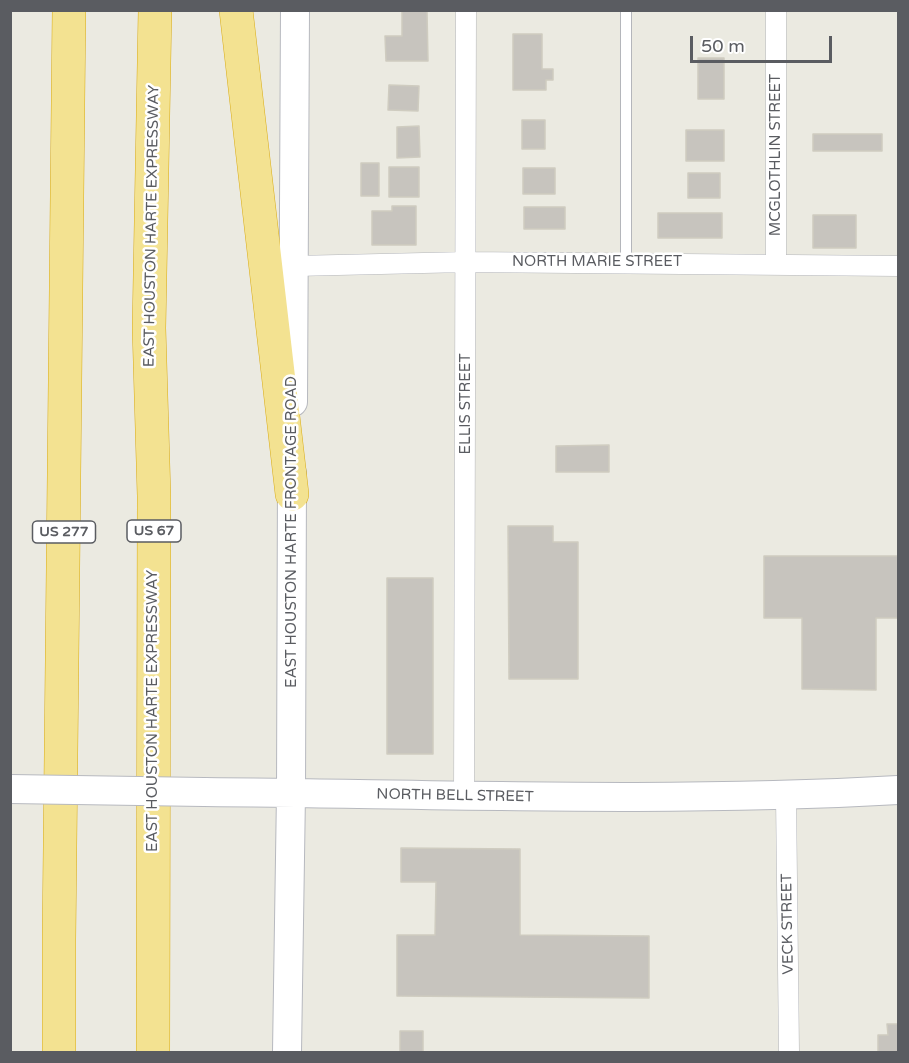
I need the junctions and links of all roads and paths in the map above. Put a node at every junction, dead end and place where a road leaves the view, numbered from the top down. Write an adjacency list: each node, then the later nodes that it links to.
1 (69, 10): 19 (highway, US 277)
2 (154, 10): 20 (highway, EAST HOUSTON HARTE EXPRESSWAY / US 67)
3 (236, 10): 13 (highway)
4 (295, 10): 11 (main road, EAST HOUSTON HARTE FRONTAGE ROAD)
5 (466, 10): 8 (street, ELLIS STREET)
6 (626, 10): 9 (lane)
7 (776, 10): 10 (street, MCGLOTHLIN STREET)
8 (466, 262): 9 (street, NORTH MARIE STREET); 11 (street, NORTH MARIE STREET); 18 (street, ELLIS STREET)
9 (626, 262): 10 (street, NORTH MARIE STREET)
10 (776, 264): 12 (street, NORTH MARIE STREET)
11 (295, 266): 13 (main road, EAST HOUSTON HARTE FRONTAGE ROAD)
12 (898, 266)
13 (292, 494): 16 (main road, EAST HOUSTON HARTE FRONTAGE ROAD)
14 (10, 789): 16 (main road, NORTH BELL STREET, bridge)
15 (898, 790): 17 (main road, NORTH BELL STREET)
16 (291, 793): 18 (main road, NORTH BELL STREET); 21 (main road, EAST HOUSTON HARTE FRONTAGE ROAD)
17 (786, 796): 18 (main road, NORTH BELL STREET); 22 (street, VECK STREET)
18 (464, 797)
19 (59, 1053)
20 (153, 1053)
21 (287, 1053)
22 (789, 1053)

